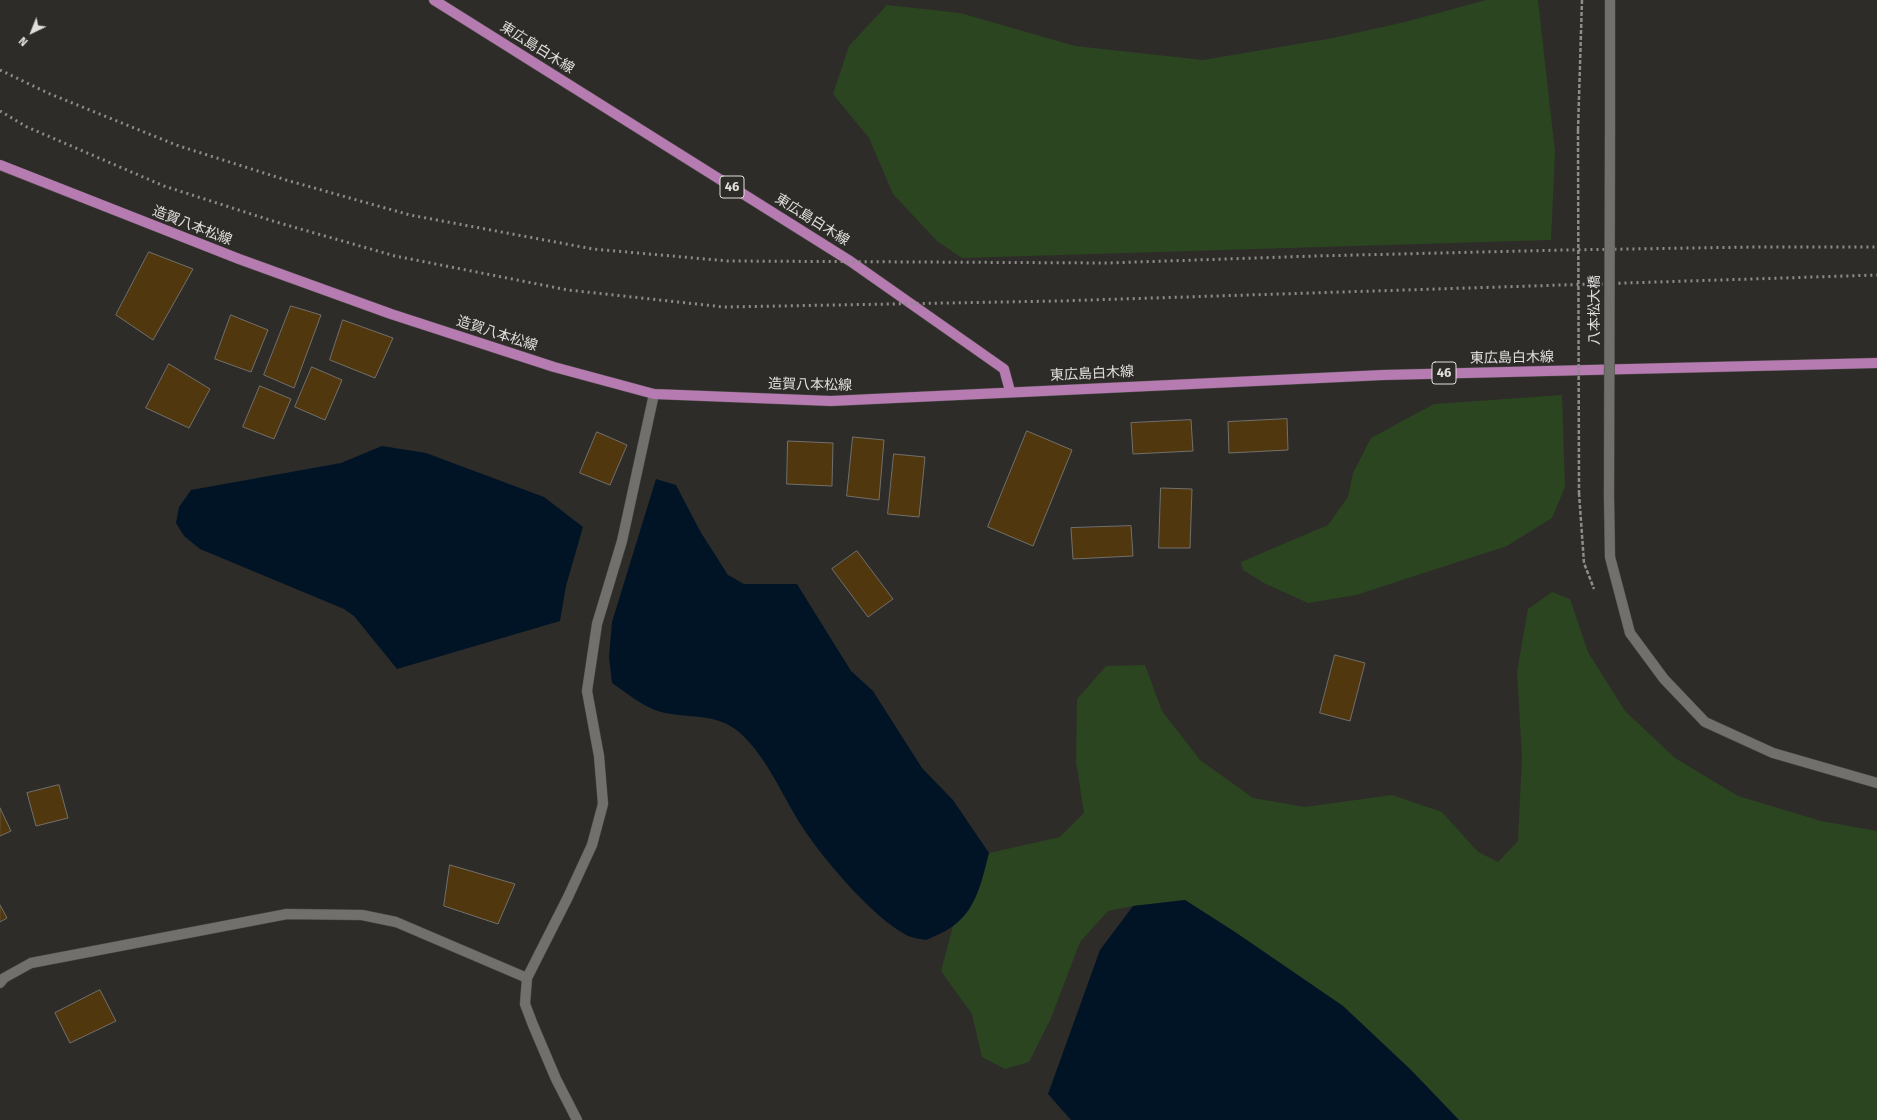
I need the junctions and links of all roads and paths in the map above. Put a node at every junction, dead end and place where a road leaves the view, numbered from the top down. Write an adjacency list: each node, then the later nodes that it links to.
1 (434, 0): 6 (main road, 東広島白木線 / 46)
2 (1582, 0): 8 (path, bridge)
3 (1610, 0): 9 (street, 八本松大橋, bridge)
4 (0, 165): 7 (main road, 造賀八本松線)
5 (1877, 363): 6 (main road, 東広島白木線 / 46)
6 (1010, 392): 7 (main road, 造賀八本松線)
7 (654, 394): 10 (street)
8 (1579, 493)
9 (1877, 783)
10 (527, 978): 11 (street); 12 (street)
11 (0, 982)
12 (577, 1120)

